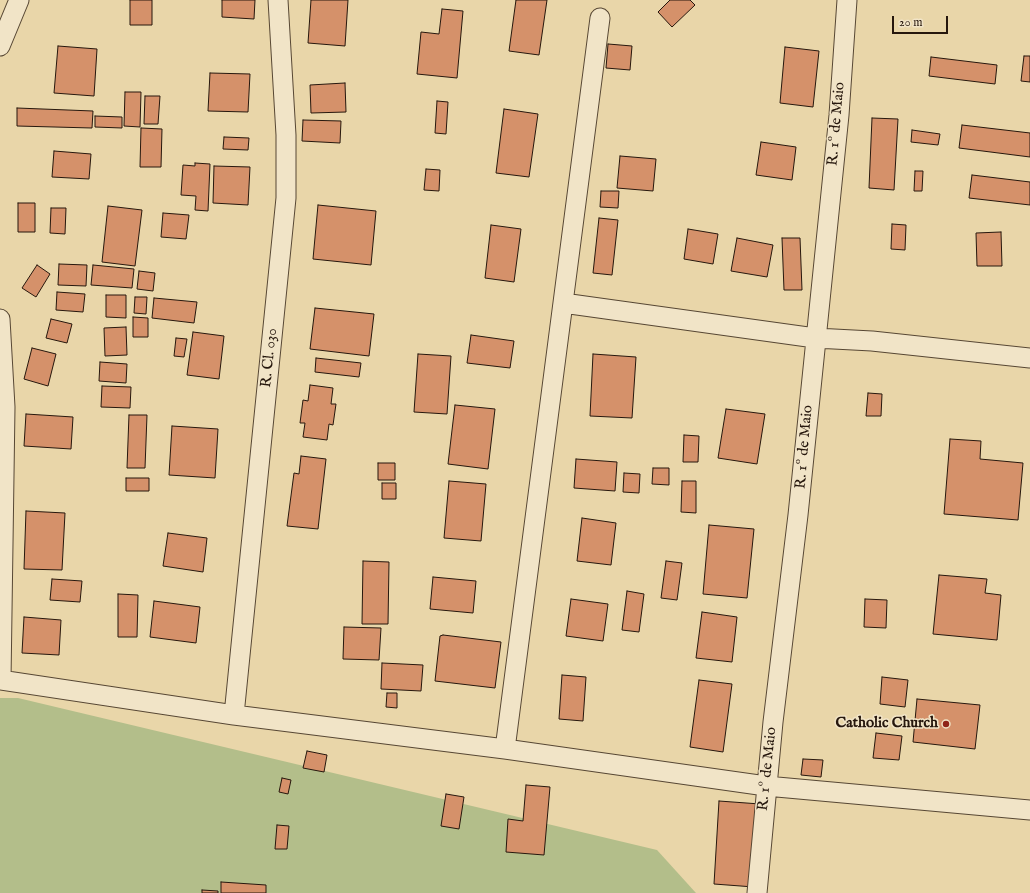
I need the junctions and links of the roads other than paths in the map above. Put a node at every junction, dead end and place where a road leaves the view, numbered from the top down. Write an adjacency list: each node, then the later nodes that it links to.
1 (19, 0): 5 (street)
2 (278, 0): 11 (street, R. Cl. 030)
3 (847, 0): 8 (street, R. 1º de Maio)
4 (600, 18): 6 (street)
5 (0, 46)
6 (563, 304): 8 (street); 12 (street)
7 (0, 319): 10 (street)
8 (815, 338): 9 (street); 13 (street, R. 1º de Maio)
9 (1030, 358)
10 (1, 680): 11 (street)
11 (234, 715): 12 (street)
12 (505, 749): 13 (street)
13 (766, 786): 14 (street); 15 (street, R. 1º de Maio)
14 (1030, 810)
15 (757, 893)

